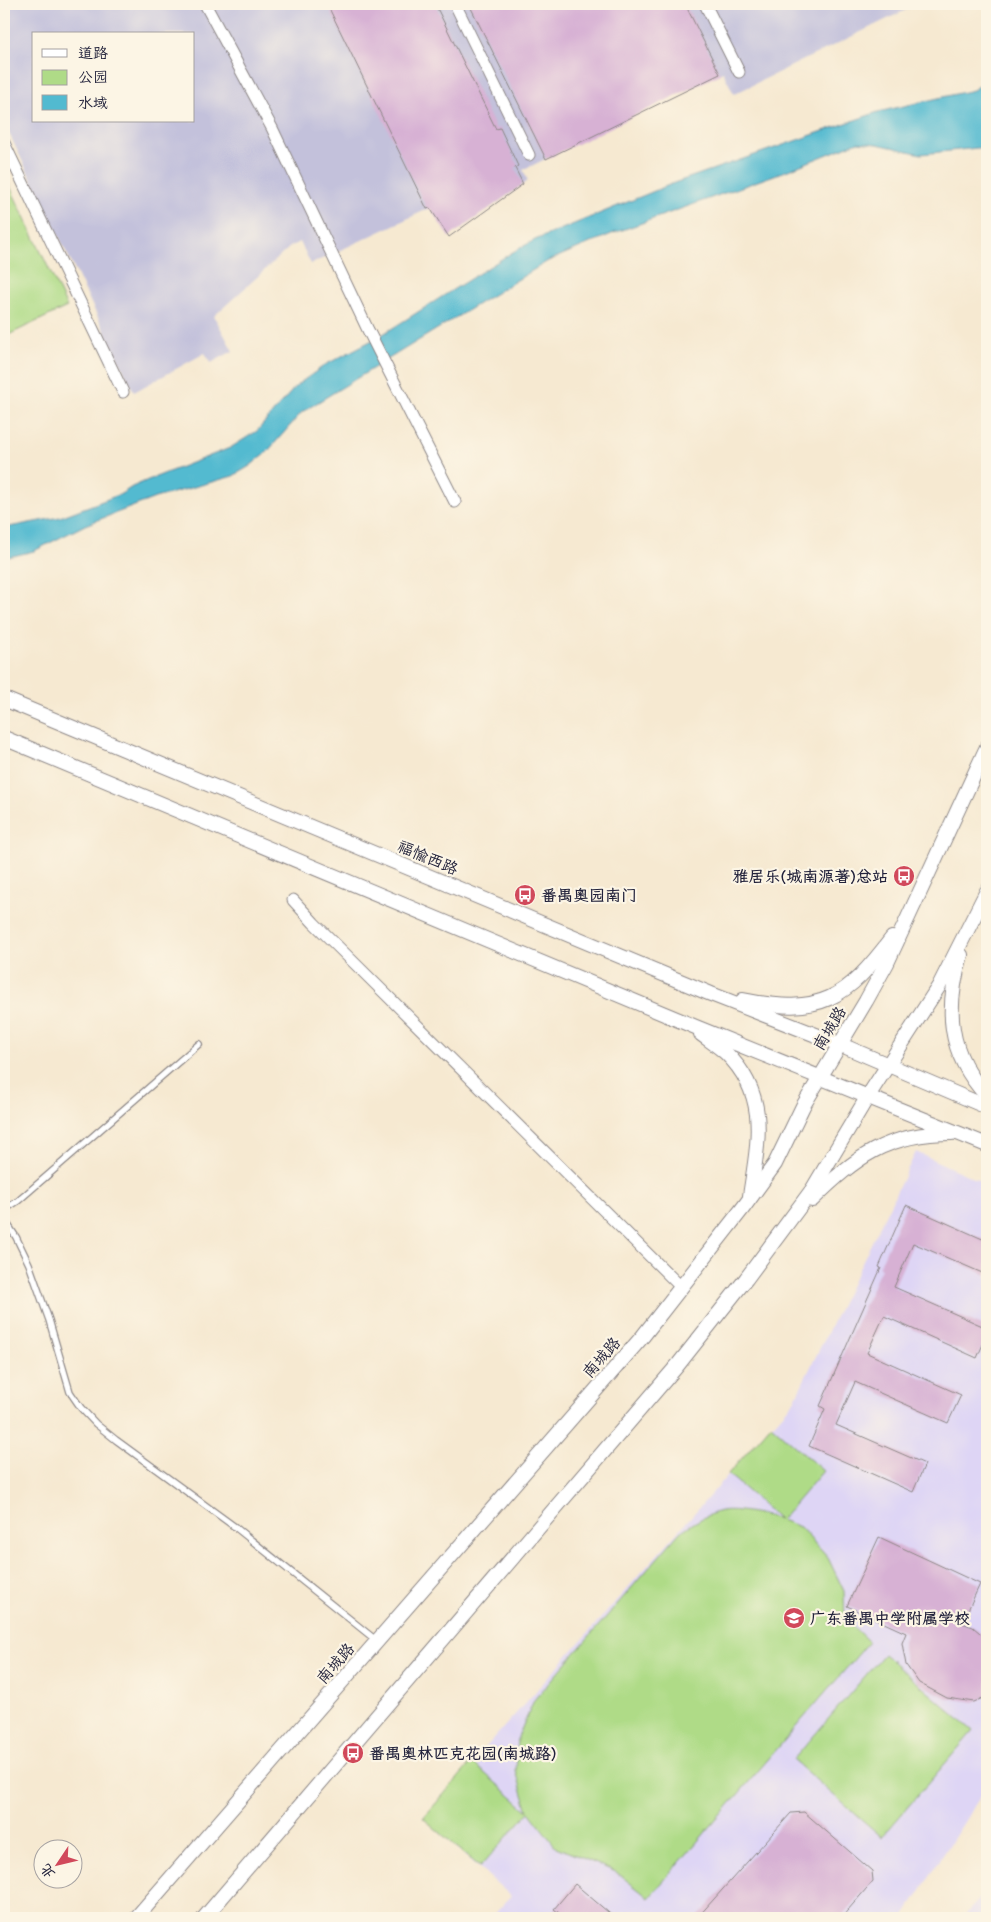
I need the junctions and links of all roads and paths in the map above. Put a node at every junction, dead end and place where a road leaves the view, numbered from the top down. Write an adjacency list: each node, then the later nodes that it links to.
1 (205, 4): 8 (street)
2 (455, 4): 6 (street)
3 (705, 4): 4 (street)
4 (739, 72)
5 (4, 143): 7 (street)
6 (529, 155)
7 (123, 392)
8 (455, 502)
9 (4, 699): 16 (street, 福愉西路)
10 (4, 738): 17 (street)
11 (987, 747): 14 (street, 南城路)
12 (987, 891): 15 (street)
13 (293, 900): 31 (street)
14 (908, 917): 16 (street); 19 (street, 南城路)
15 (971, 924): 20 (street); 23 (street)
16 (712, 994): 19 (street, 福愉西路)
17 (656, 1010): 21 (street); 27 (street)
18 (199, 1044): 28 (lane)
19 (840, 1044): 20 (street, 福愉西路); 21 (street, 南城路)
20 (888, 1066): 22 (street); 24 (street, 福愉西路)
21 (820, 1077): 22 (street); 27 (street, 南城路)
22 (868, 1096): 25 (street); 30 (street)
23 (987, 1096)
24 (987, 1107)
25 (957, 1133): 26 (street); 30 (street)
26 (987, 1144)
27 (749, 1199): 31 (street, 南城路)
28 (4, 1210)
29 (4, 1219): 32 (lane)
30 (788, 1224): 34 (street)
31 (682, 1288): 32 (street, 南城路)
32 (377, 1641): 33 (street, 南城路)
33 (136, 1918)
34 (204, 1918)

